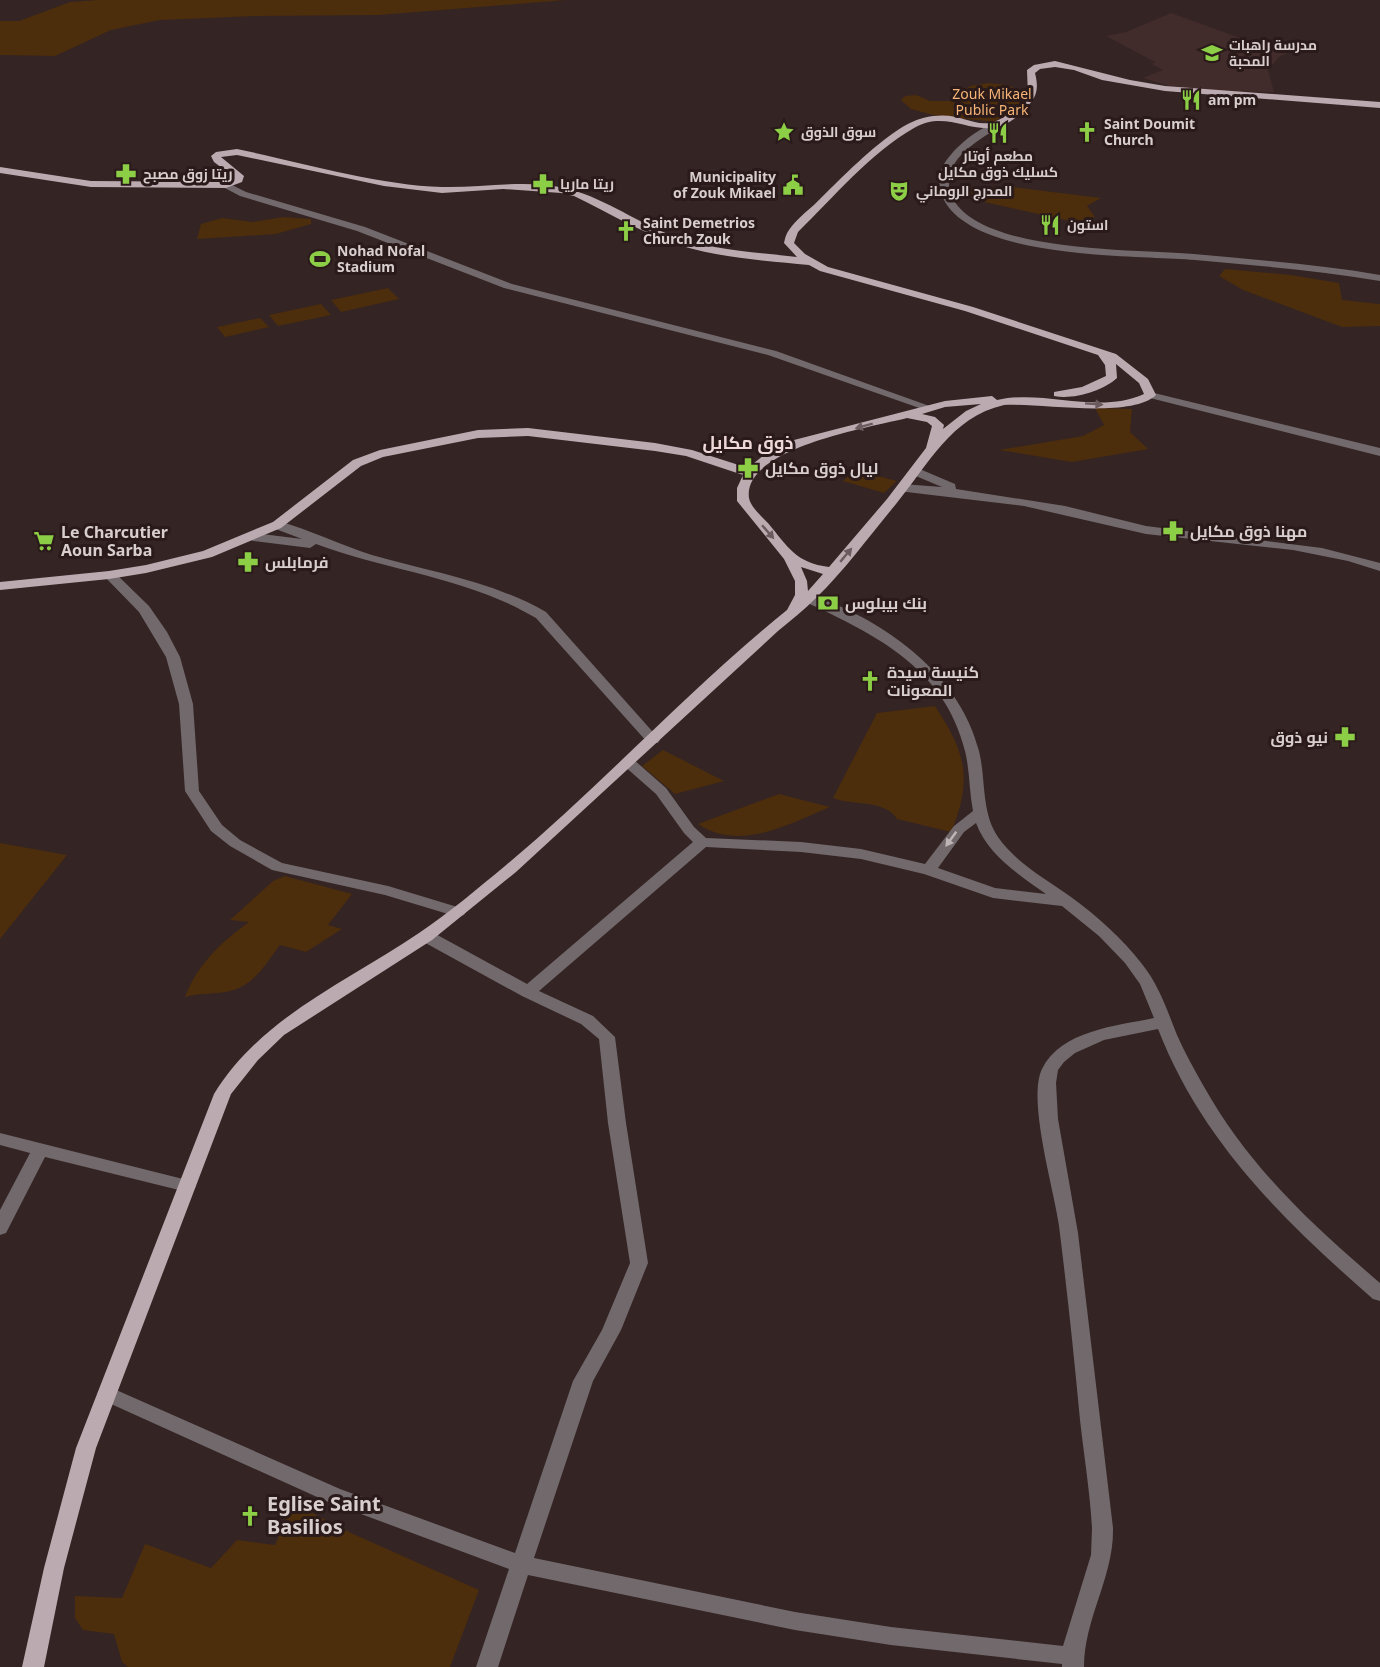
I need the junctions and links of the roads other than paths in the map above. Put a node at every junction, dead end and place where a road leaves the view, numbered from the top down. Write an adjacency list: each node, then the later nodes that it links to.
1 (1380, 105): 2 (main road)
2 (993, 127): 5 (main road); 9 (street)
3 (0, 170): 4 (main road)
4 (226, 185): 7 (main road); 15 (street)
5 (799, 227): 6 (main road); 8 (main road)
6 (789, 243): 7 (main road); 8 (main road)
7 (750, 255): 8 (main road)
8 (817, 263): 10 (main road)
9 (1380, 278)
10 (1101, 351): 11 (main road); 12 (main road)
11 (1112, 375): 12 (main road); 14 (main road)
12 (1144, 381): 13 (main road)
13 (1150, 396): 14 (main road, one-way to 13); 18 (street)
14 (1072, 398): 15 (main road); 17 (main road)
15 (928, 408): 16 (main road)
16 (905, 415): 17 (main road); 20 (main road, one-way to 20)
17 (932, 448): 19 (main road)
18 (1380, 452)
19 (915, 471): 21 (main road); 22 (street)
20 (750, 473): 23 (main road); 26 (main road, one-way to 26)
21 (902, 488): 22 (street); 28 (main road, one-way to 21)
22 (960, 491): 27 (street)
23 (277, 525): 24 (main road); 25 (street)
24 (253, 537): 25 (street); 29 (main road)
25 (328, 546): 32 (street)
26 (790, 558): 28 (main road); 31 (main road)
27 (1380, 567)
28 (832, 571): 31 (main road)
29 (109, 575): 30 (main road); 38 (street)
30 (0, 586)
31 (806, 596): 32 (main road); 34 (street)
32 (653, 740): 33 (main road)
33 (628, 762): 35 (street); 38 (main road)
34 (979, 813): 36 (street, one-way to 36); 37 (street)
35 (702, 842): 36 (street); 40 (street)
36 (929, 870): 37 (street)
37 (1066, 902): 41 (street)
38 (458, 912): 39 (main road)
39 (426, 936): 40 (street); 44 (main road)
40 (528, 992): 48 (street)
41 (1163, 1022): 46 (street); 49 (street)
42 (0, 1139): 43 (street)
43 (41, 1148): 44 (street); 45 (street)
44 (187, 1186): 47 (main road)
45 (0, 1228)
46 (1380, 1294)
47 (107, 1394): 48 (street); 50 (main road)
48 (523, 1565): 49 (street); 51 (street)
49 (1073, 1662)
50 (33, 1667)
51 (487, 1667)

